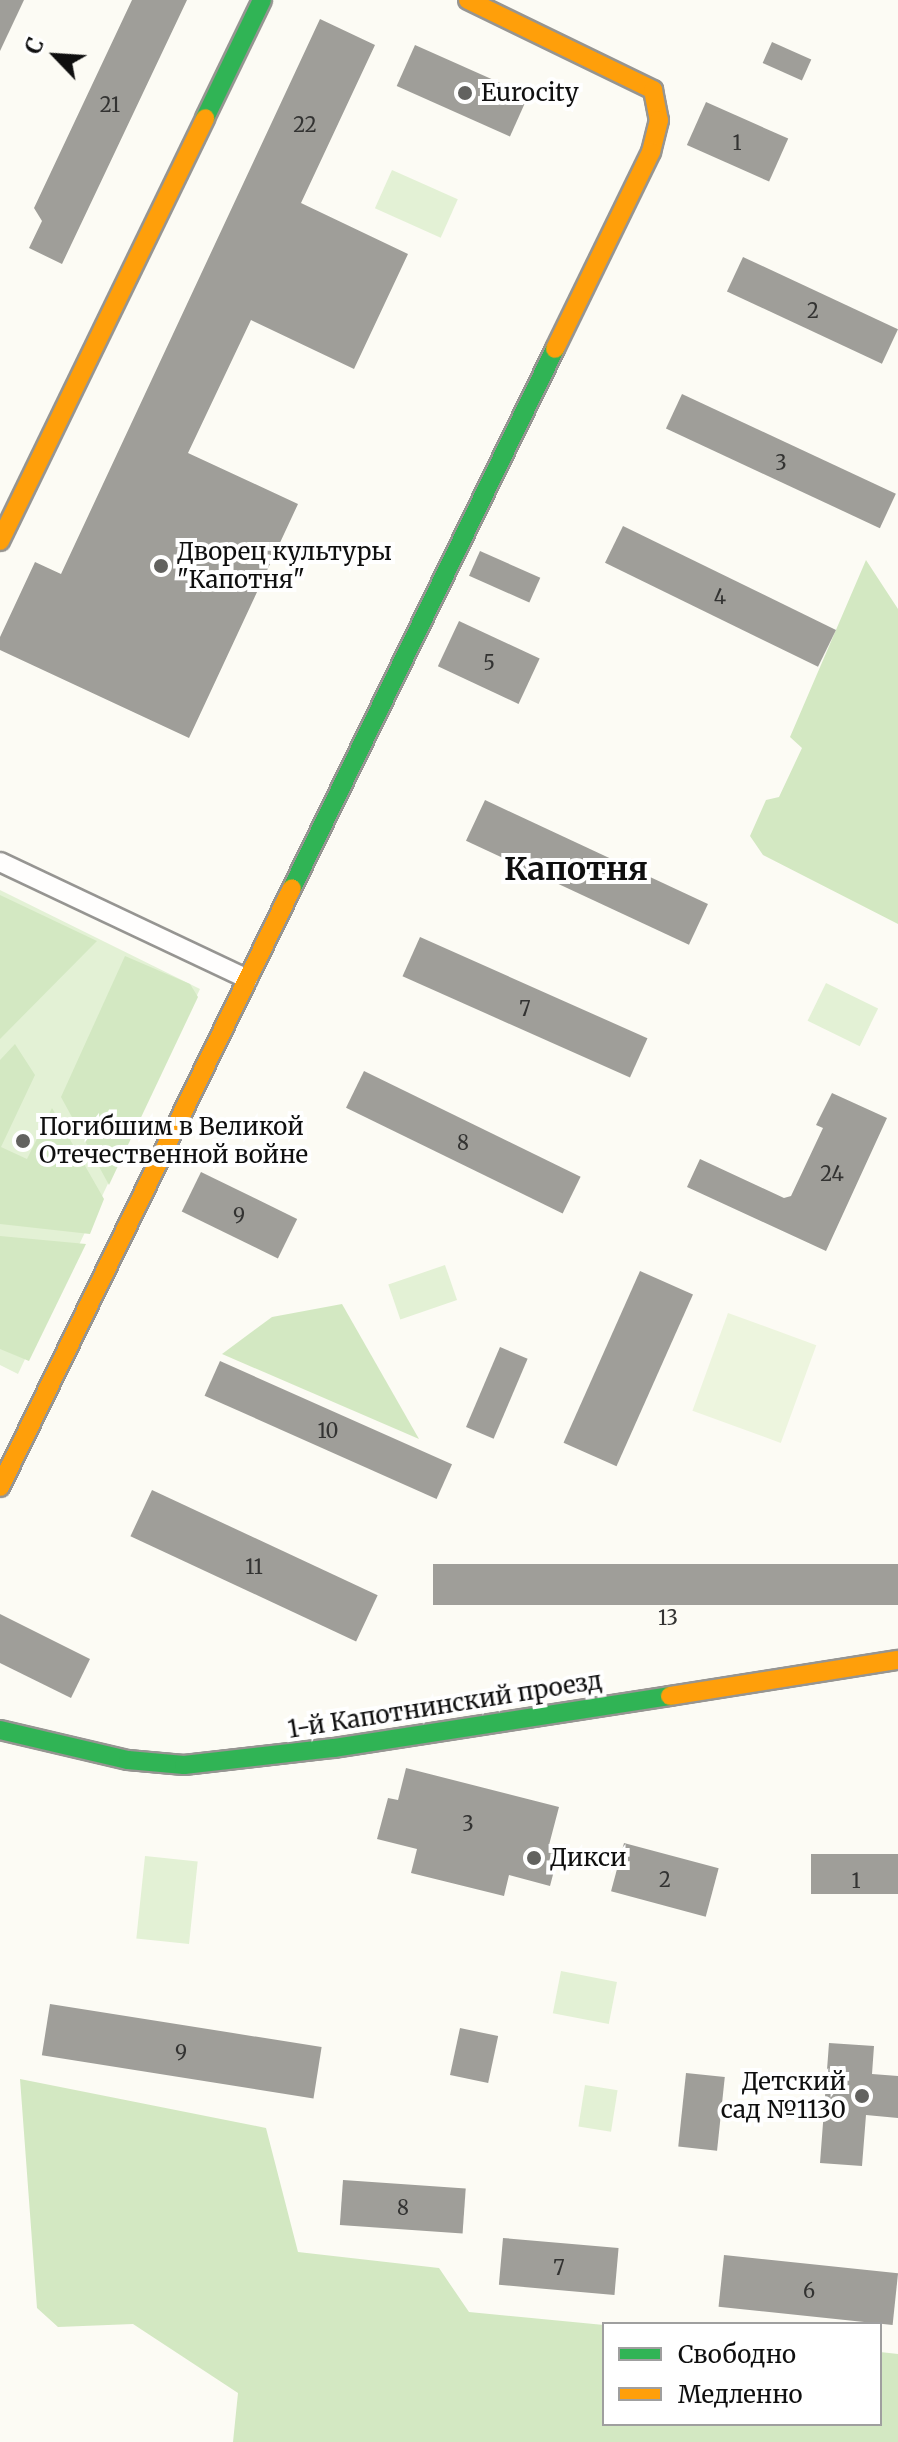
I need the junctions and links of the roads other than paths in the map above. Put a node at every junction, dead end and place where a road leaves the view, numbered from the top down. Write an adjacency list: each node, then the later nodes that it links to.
1 (262, 0): 3 (street)
2 (468, 0): 5 (street)
3 (0, 541)
4 (0, 862): 5 (street)
5 (248, 979): 6 (street)
6 (0, 1487)
7 (898, 1660): 8 (street, 1-й Капотнинский проезд)
8 (0, 1730)

